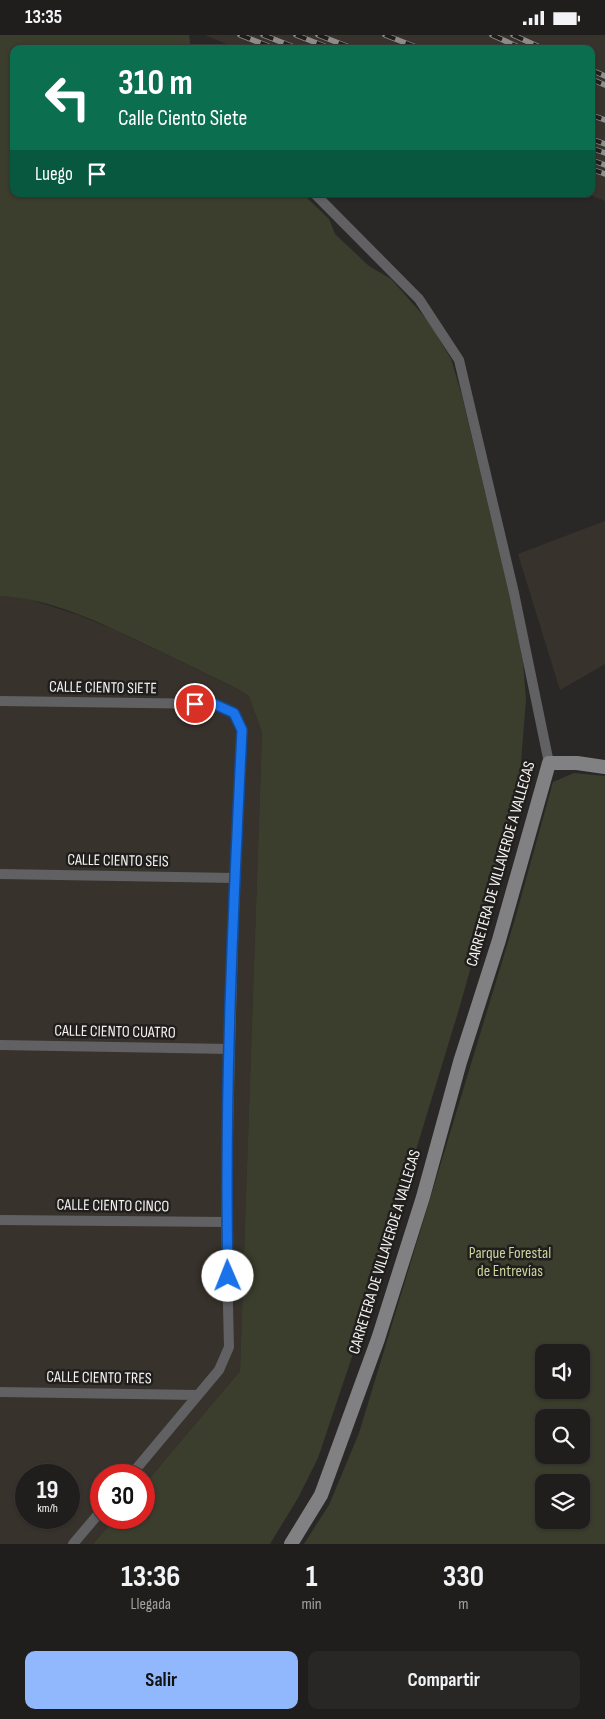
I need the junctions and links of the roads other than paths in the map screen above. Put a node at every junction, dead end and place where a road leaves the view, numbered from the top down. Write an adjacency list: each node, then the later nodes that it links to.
1 (318, 197): 3 (street, CARRETERA DE VILLAVERDE A VALLECAS)
2 (0, 701): 6 (street, CALLE CIENTO SIETE)
3 (549, 763): 4 (main road); 16 (main road, CARRETERA DE VILLAVERDE A VALLECAS)
4 (605, 767)
5 (0, 874): 6 (street, CALLE CIENTO SEIS)
6 (235, 878): 8 (street)
7 (0, 1045): 8 (street, CALLE CIENTO CUATRO)
8 (230, 1049): 10 (street)
9 (0, 1220): 10 (street, CALLE CIENTO CINCO)
10 (226, 1222): 12 (street)
11 (0, 1393): 12 (street, CALLE CIENTO TRES)
12 (198, 1395): 13 (street)
13 (140, 1464)
14 (90, 1524): 15 (street)
15 (73, 1544)
16 (291, 1544)

